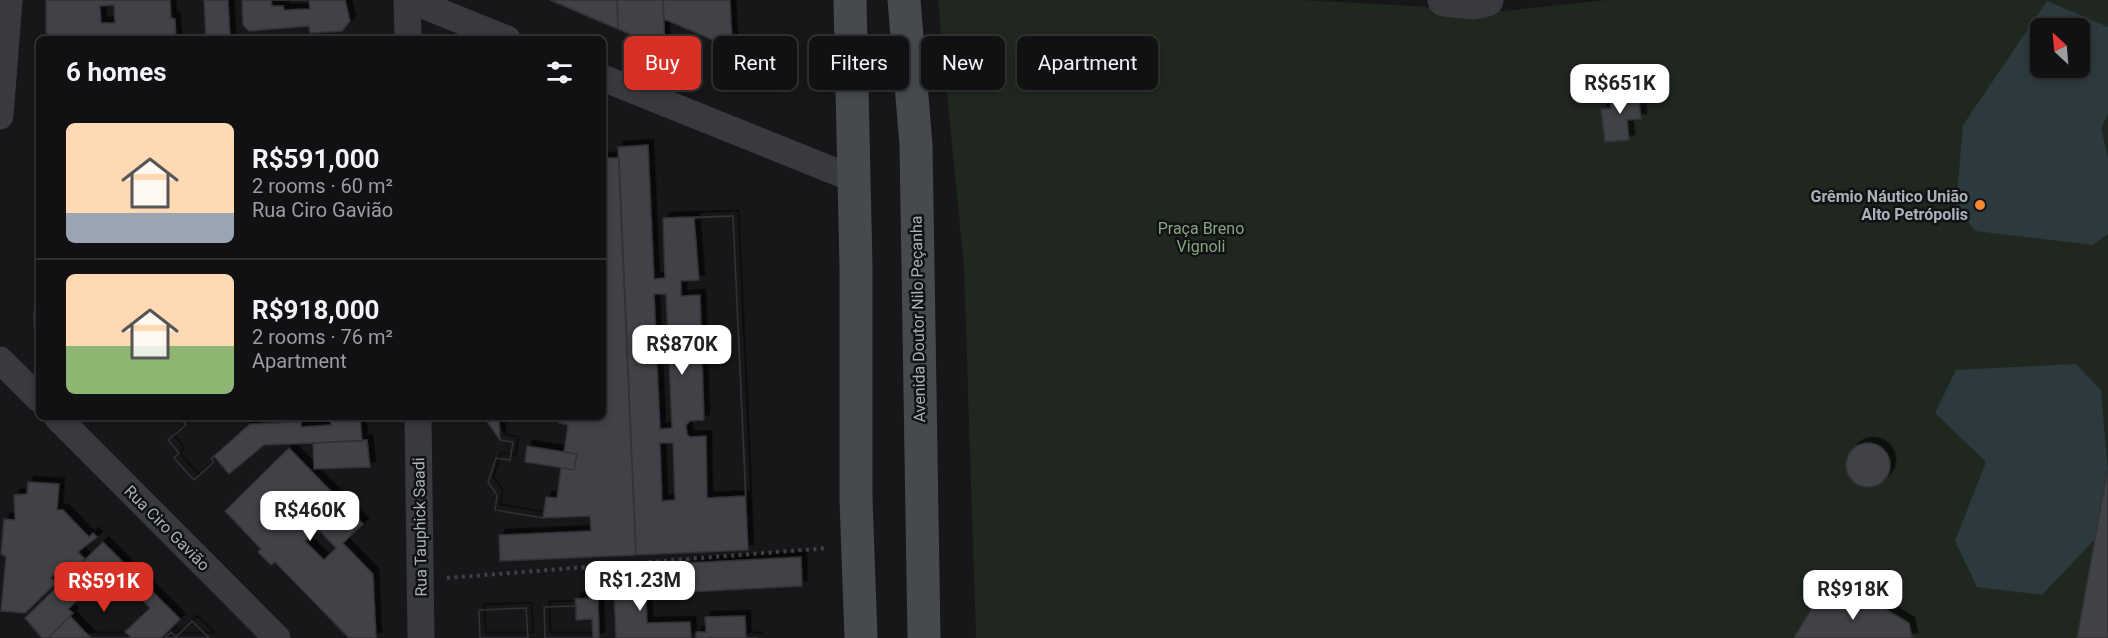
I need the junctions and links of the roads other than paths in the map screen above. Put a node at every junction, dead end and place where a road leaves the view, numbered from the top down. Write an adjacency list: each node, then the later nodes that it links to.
1 (9, 0): 10 (street)
2 (409, 0): 7 (street); 8 (street)
3 (850, 0): 11 (main road)
4 (904, 0): 19 (main road, Avenida Doutor Nilo Peçanha)
5 (1444, 0): 6 (street)
6 (1487, 0)
7 (408, 36)
8 (499, 36)
9 (606, 79): 11 (street)
10 (0, 116)
11 (854, 178): 18 (main road)
12 (0, 360): 13 (street)
13 (36, 396)
14 (60, 420): 16 (street, Rua Ciro Gavião)
15 (418, 420): 17 (street, Rua Tauphick Saadi)
16 (277, 638)
17 (421, 638)
18 (861, 638)
19 (924, 638)

